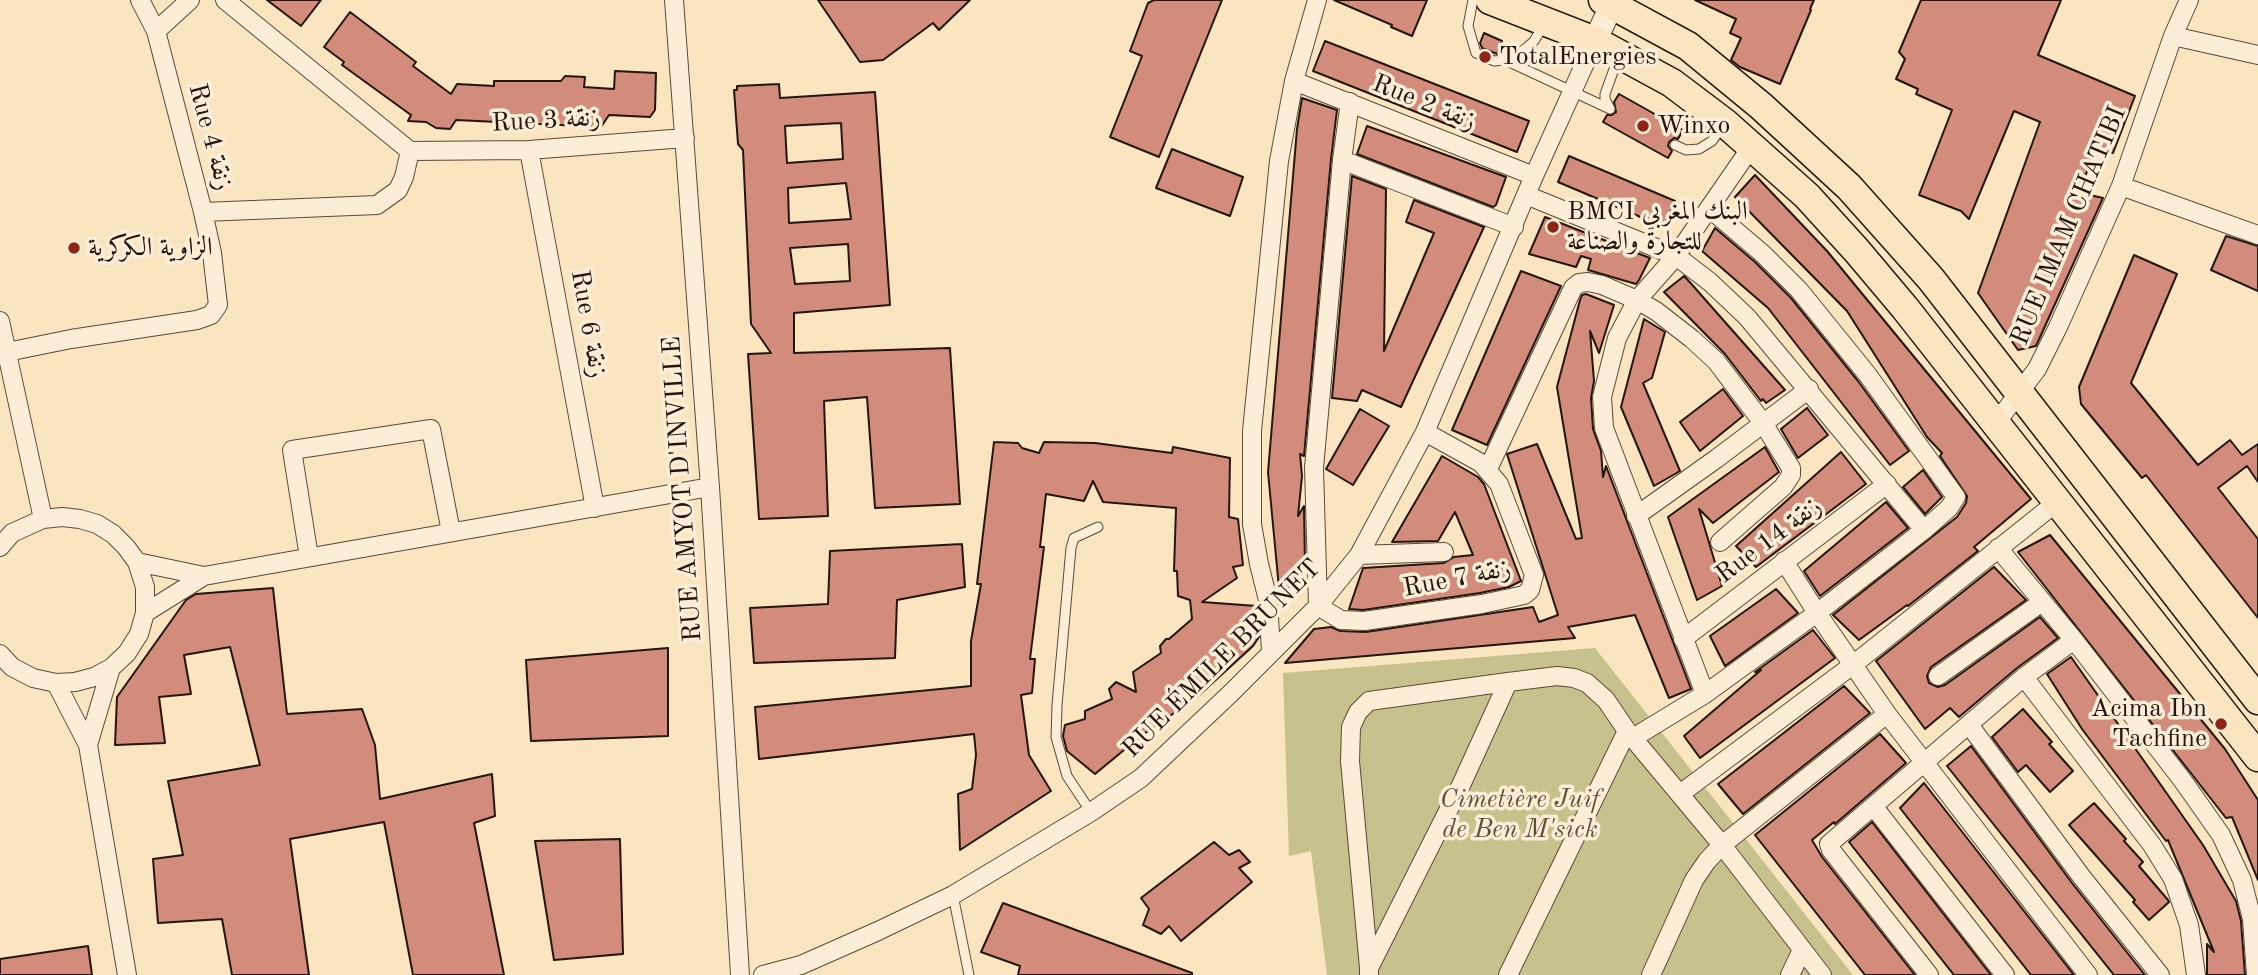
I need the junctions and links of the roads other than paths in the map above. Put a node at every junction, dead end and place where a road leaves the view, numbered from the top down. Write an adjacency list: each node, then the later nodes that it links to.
1 (141, 0): 11 (street, Rue 4 زنقة)
2 (190, 0): 11 (street)
3 (225, 0): 25 (street)
4 (674, 0): 21 (street, RUE AMYOT D'INVILLE)
5 (1317, 0): 17 (street)
6 (1473, 0): 16 (lane)
7 (1490, 0): 10 (main road)
8 (2189, 0): 12 (street, RUE IMAM CHATIBI)
9 (1610, 1): 13 (street); 39 (main road)
10 (1546, 21): 13 (main road); 16 (lane)
11 (156, 31): 31 (street, Rue 4 زنقة)
12 (2173, 36): 15 (street); 28 (street, RUE IMAM CHATIBI)
13 (1595, 41): 14 (main road); 18 (street, RUE ÉMILE BRUNET)
14 (1620, 53): 18 (lane); 20 (main road)
15 (2258, 55)
16 (1505, 60): 18 (lane)
17 (1294, 81): 19 (street, Rue 2 زنقة); 68 (street)
18 (1572, 91): 27 (street, RUE ÉMILE BRUNET)
19 (1350, 102): 26 (street); 27 (street, Rue 2 زنقة)
20 (1725, 123): 22 (lane); 23 (main road)
21 (685, 138): 24 (street, Rue 3 زنقة); 45 (street, RUE AMYOT D'INVILLE)
22 (1675, 145)
23 (1752, 146): 30 (street); 41 (main road)
24 (529, 150): 25 (street, Rue 3 زنقة); 47 (street, Rue 6 زنقة)
25 (410, 151): 31 (street)
26 (1342, 160): 32 (street); 63 (street)
27 (1534, 176): 29 (street, RUE ÉMILE BRUNET)
28 (2121, 186): 33 (street); 39 (street, RUE IMAM CHATIBI)
29 (1527, 195): 32 (street, RUE ÉMILE BRUNET); 34 (street)
30 (1709, 208): 34 (street); 51 (street)
31 (203, 212): 37 (street, Rue 4 زنقة)
32 (1514, 227): 42 (street, RUE ÉMILE BRUNET)
33 (2258, 235)
34 (1676, 256): 35 (street); 38 (street)
35 (1637, 300): 40 (street); 43 (street); 48 (street)
36 (0, 321): 37 (street)
37 (7, 352): 49 (street)
38 (1809, 389): 40 (street); 44 (street)
39 (2020, 392): 41 (street, RUE IMAM CHATIBI); 77 (main road)
40 (1763, 423): 48 (street); 53 (street)
41 (1996, 423): 46 (main road)
42 (1425, 432): 43 (street); 57 (street, RUE ÉMILE BRUNET)
43 (1488, 469): 63 (street, Rue 7 زنقة)
44 (1887, 484): 51 (street); 59 (street, Rue 14 زنقة)
45 (710, 487): 47 (street); 92 (street, RUE AMYOT D'INVILLE)
46 (2057, 502): 55 (street); 82 (main road)
47 (594, 508): 52 (street)
48 (1636, 516): 66 (street)
49 (43, 519): 54 (street); 60 (street)
50 (1098, 527): 86 (lane)
51 (1924, 530): 65 (street)
52 (451, 531): 58 (street); 58 (street)
53 (1720, 542)
54 (0, 547)
55 (1998, 548): 62 (street); 70 (street)
56 (1444, 552): 57 (street)
57 (1359, 555): 63 (street, RUE ÉMILE BRUNET)
58 (309, 557): 61 (street)
59 (1784, 561): 65 (street); 66 (street, Rue 14 زنقة)
60 (136, 562): 61 (street); 64 (street)
61 (204, 576): 64 (street)
62 (2042, 602): 67 (street); 72 (street)
63 (1318, 606): 68 (street, RUE ÉMILE BRUNET)
64 (145, 613): 71 (street)
65 (1817, 613): 70 (street); 76 (street)
66 (1683, 639): 76 (street)
67 (2074, 640): 73 (street); 104 (street)
68 (1271, 652): 86 (street, RUE ÉMILE BRUNET)
69 (0, 654): 75 (street)
70 (1854, 664): 78 (street); 84 (street)
71 (111, 668): 75 (street); 81 (street)
72 (1938, 676)
73 (2024, 677): 79 (street); 103 (street)
74 (1508, 681): 80 (street); 90 (street); 90 (street)
75 (56, 683): 81 (street)
76 (1705, 694): 80 (street)
77 (2258, 700)
78 (1887, 714): 83 (street); 87 (street)
79 (1970, 726): 83 (street); 102 (street)
80 (1630, 735): 84 (street); 95 (street)
81 (88, 745): 91 (street)
82 (2258, 757)
83 (1924, 765): 85 (street); 101 (street)
84 (1680, 794): 87 (street)
85 (1874, 807): 99 (street); 100 (street)
86 (1091, 812): 88 (street, RUE ÉMILE BRUNET)
87 (1722, 845): 89 (street); 96 (street)
88 (953, 895): 93 (street, RUE ÉMILE BRUNET); 94 (lane)
89 (1802, 950): 97 (street); 98 (street)
90 (1369, 972)
91 (127, 975)
92 (740, 975)
93 (764, 975)
94 (969, 975)
95 (1508, 975)
96 (1651, 975)
97 (1790, 975)
98 (1822, 975)
99 (1929, 975)
100 (2005, 975)
101 (2088, 975)
102 (2160, 975)
103 (2196, 975)
104 (2256, 975)

